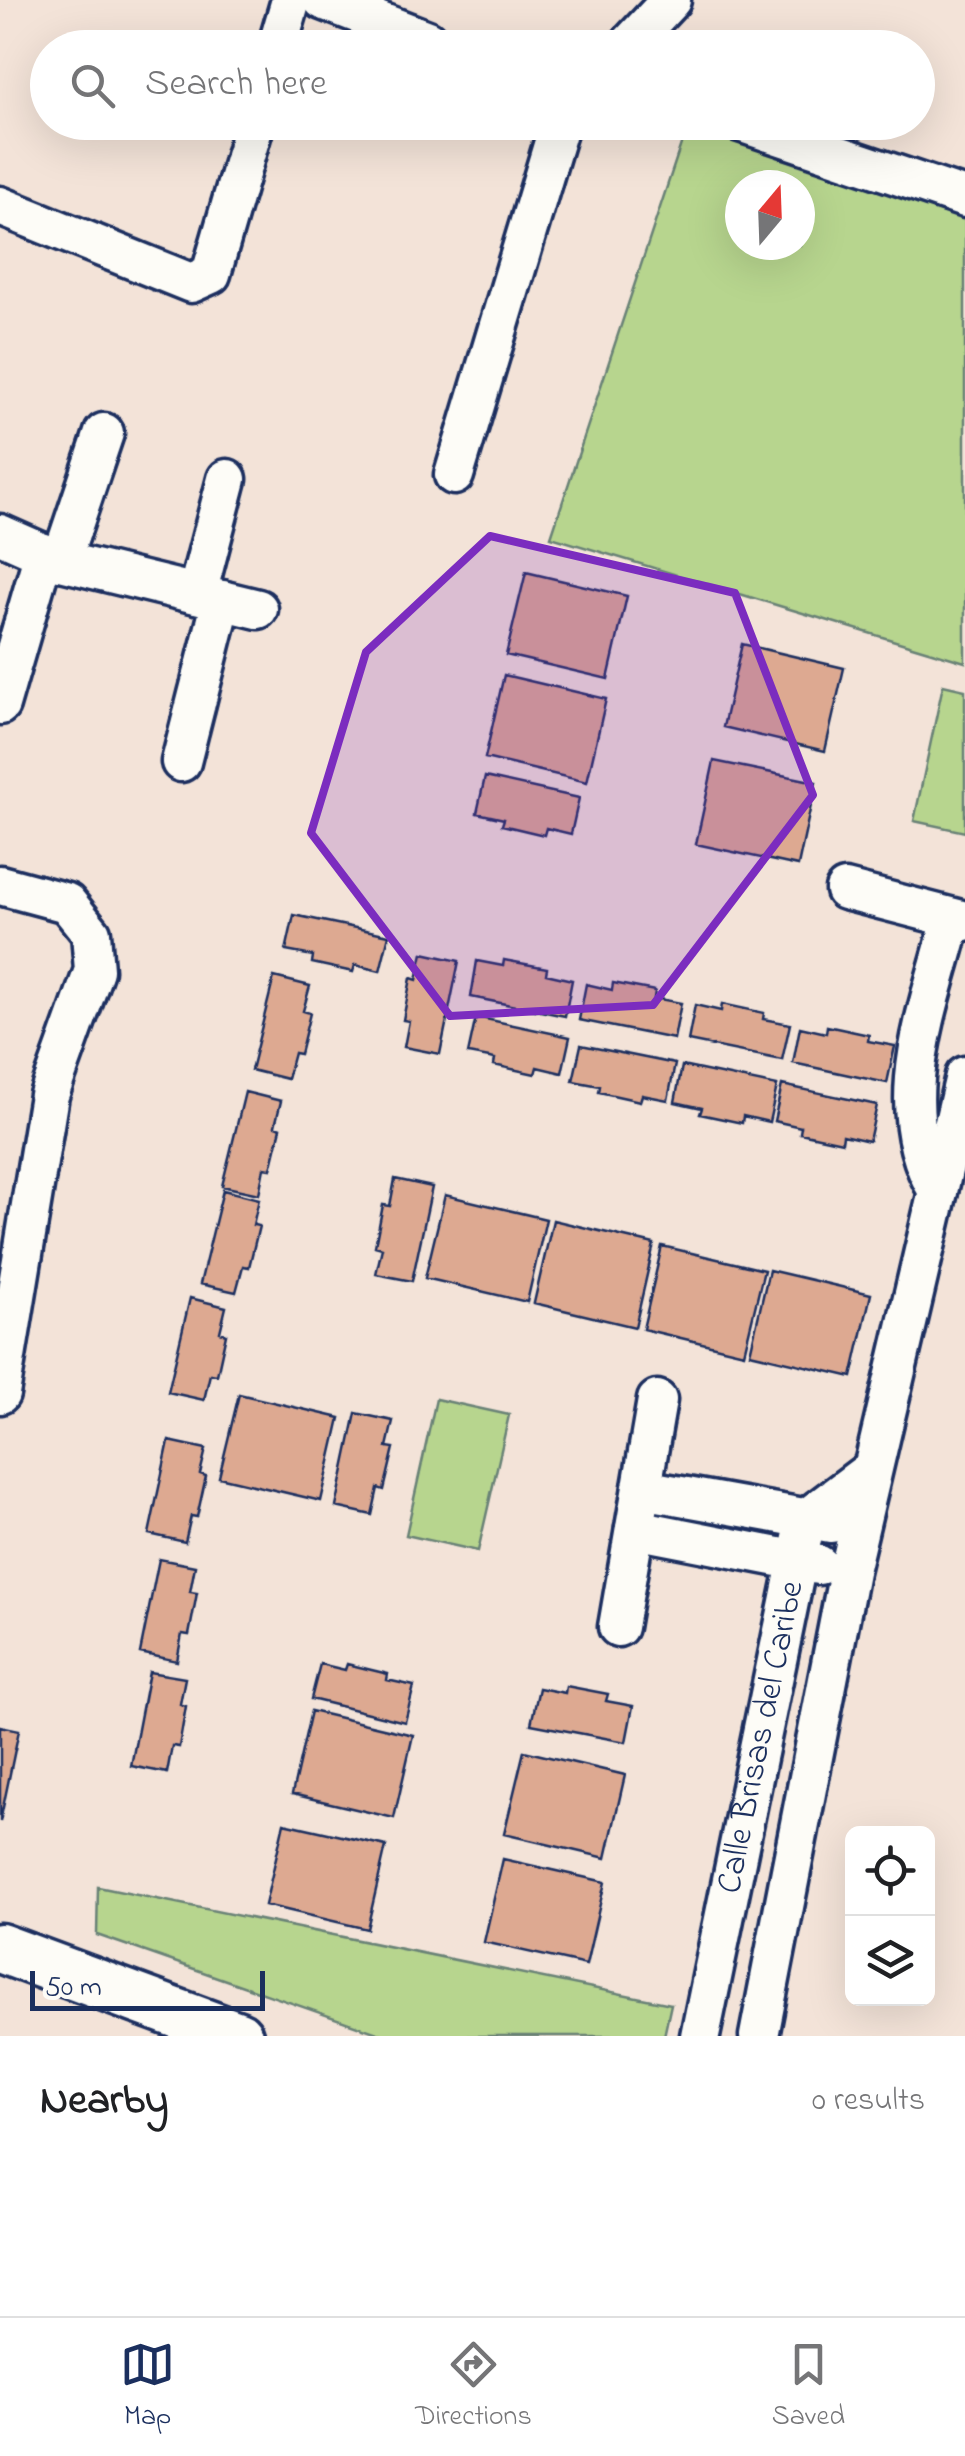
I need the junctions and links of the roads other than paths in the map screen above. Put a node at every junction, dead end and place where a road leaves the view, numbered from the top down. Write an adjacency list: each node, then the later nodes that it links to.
1 (291, 0): 4 (street)
2 (323, 0): 5 (street)
3 (670, 0): 6 (street)
4 (282, 30)
5 (402, 30)
6 (642, 30)
7 (250, 140): 11 (street)
8 (555, 140): 13 (street)
9 (793, 140): 10 (street)
10 (965, 198)
11 (0, 206)
12 (104, 433): 16 (street)
13 (454, 475)
14 (227, 479): 17 (street)
15 (0, 534): 16 (street)
16 (52, 557): 17 (street); 19 (street)
17 (210, 597): 18 (street); 20 (street)
18 (258, 609)
19 (0, 705)
20 (182, 762)
21 (0, 885): 26 (street)
22 (845, 890): 23 (street)
23 (958, 920): 25 (street)
24 (965, 1076): 25 (street, Calle Brisas del Caribe)
25 (938, 1192): 28 (street, Calle Brisas del Caribe)
26 (2, 1382)
27 (657, 1400): 29 (street)
28 (871, 1470): 30 (street); 31 (street, Calle Brisas del Caribe)
29 (642, 1489): 30 (street); 32 (street)
30 (806, 1518): 31 (street); 33 (street, Calle Brisas del Caribe)
31 (858, 1528): 34 (street, Calle Brisas del Caribe)
32 (635, 1529): 33 (street); 35 (street)
33 (798, 1561): 34 (street); 38 (street, Calle Brisas del Caribe)
34 (849, 1571): 39 (street, Calle Brisas del Caribe)
35 (618, 1627)
36 (0, 1948): 37 (main road)
37 (238, 2036)
38 (700, 2036)
39 (759, 2036)

